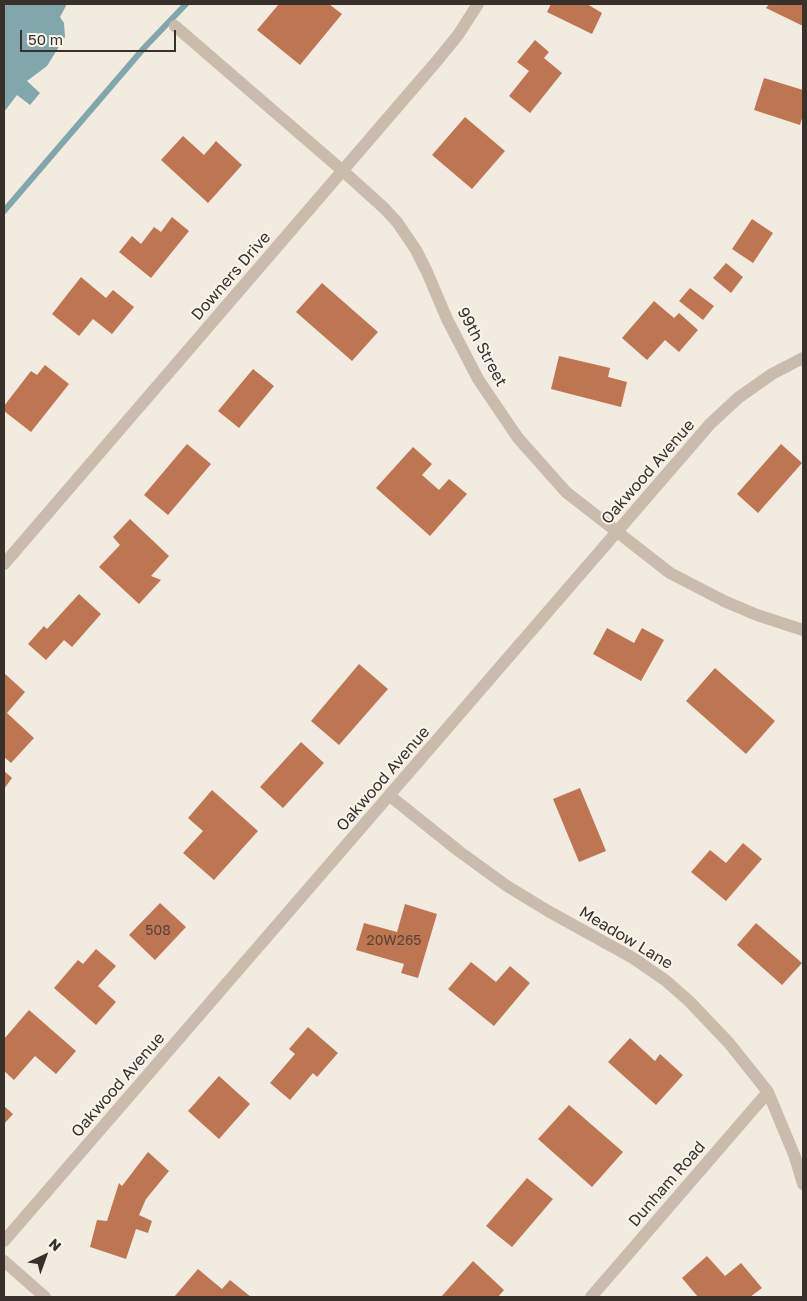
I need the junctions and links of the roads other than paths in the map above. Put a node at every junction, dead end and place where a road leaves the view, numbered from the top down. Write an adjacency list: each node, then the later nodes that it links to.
1 (478, 4): 3 (street, Downers Drive)
2 (175, 26): 3 (street, 99th Street)
3 (343, 171): 5 (street, 99th Street); 6 (street, Downers Drive)
4 (803, 358): 5 (street, Oakwood Avenue)
5 (617, 533): 7 (street, 99th Street); 8 (street, Oakwood Avenue)
6 (4, 564)
7 (803, 630)
8 (390, 796): 9 (street, Meadow Lane); 11 (street, Oakwood Avenue)
9 (768, 1092): 10 (street, Meadow Lane); 14 (street, Dunham Road)
10 (803, 1184)
11 (4, 1241)
12 (4, 1262): 13 (street)
13 (45, 1297)
14 (591, 1297)

